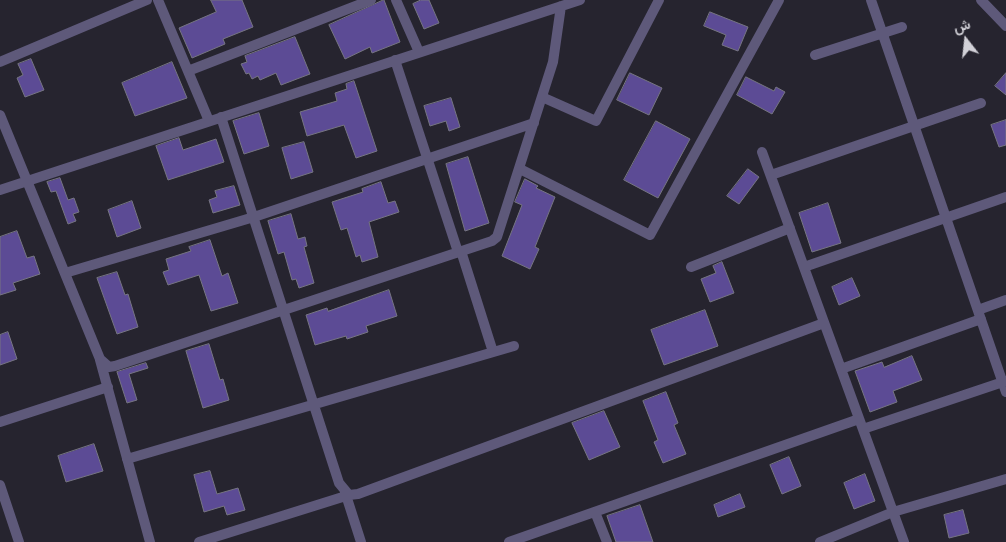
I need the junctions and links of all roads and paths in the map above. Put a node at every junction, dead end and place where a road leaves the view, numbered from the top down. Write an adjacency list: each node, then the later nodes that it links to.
1 (147, 0): 17 (street)
2 (158, 0): 18 (street)
3 (371, 0): 18 (street)
4 (580, 0): 10 (street)
5 (659, 0): 19 (street)
6 (779, 0): 28 (street)
7 (871, 0): 13 (street)
8 (981, 0): 11 (street)
9 (399, 1): 14 (street)
10 (561, 6): 14 (street); 19 (street)
11 (1006, 26)
12 (902, 27): 13 (street)
13 (882, 34): 15 (street); 25 (street)
14 (419, 52): 16 (street)
15 (815, 56)
16 (395, 60): 22 (street); 27 (street)
17 (0, 62)
18 (188, 71): 23 (street)
19 (542, 97): 24 (street)
20 (981, 103): 25 (street)
21 (0, 115): 30 (street)
22 (221, 117): 23 (street); 33 (street)
23 (209, 121): 30 (street)
24 (534, 123): 27 (street); 28 (street)
25 (914, 126): 29 (street); 34 (street)
26 (762, 152): 29 (street)
27 (426, 160): 33 (street); 36 (street)
28 (520, 169): 36 (street)
29 (771, 175): 35 (street)
30 (28, 181): 31 (street); 39 (street)
31 (0, 190)
32 (1006, 196): 34 (street)
33 (254, 217): 39 (street); 41 (street)
34 (946, 218): 38 (street); 42 (street)
35 (790, 228): 37 (street); 38 (street)
36 (459, 252): 41 (street); 45 (street)
37 (692, 267)
38 (804, 267): 43 (street)
39 (65, 273): 46 (street)
40 (1006, 300): 42 (street)
41 (284, 310): 46 (street); 50 (street)
42 (979, 314): 47 (street); 48 (street)
43 (824, 323): 47 (street); 56 (street)
44 (514, 346): 45 (street)
45 (493, 352): 50 (street)
46 (100, 359): 49 (street)
47 (841, 369): 52 (street)
48 (1005, 385): 52 (street)
49 (108, 387): 51 (street); 53 (street)
50 (314, 404): 53 (street); 56 (street)
51 (0, 422)
52 (861, 424): 57 (street); 58 (street)
53 (128, 459): 60 (street)
54 (1006, 479): 58 (street)
55 (0, 485): 59 (street)
56 (347, 494): 61 (street); 62 (street)
57 (595, 512): 63 (street); 64 (street)
58 (893, 512): 65 (street); 66 (street)
59 (19, 542)
60 (150, 542)
61 (199, 542)
62 (361, 542)
63 (509, 542)
64 (607, 542)
65 (820, 542)
66 (904, 542)

